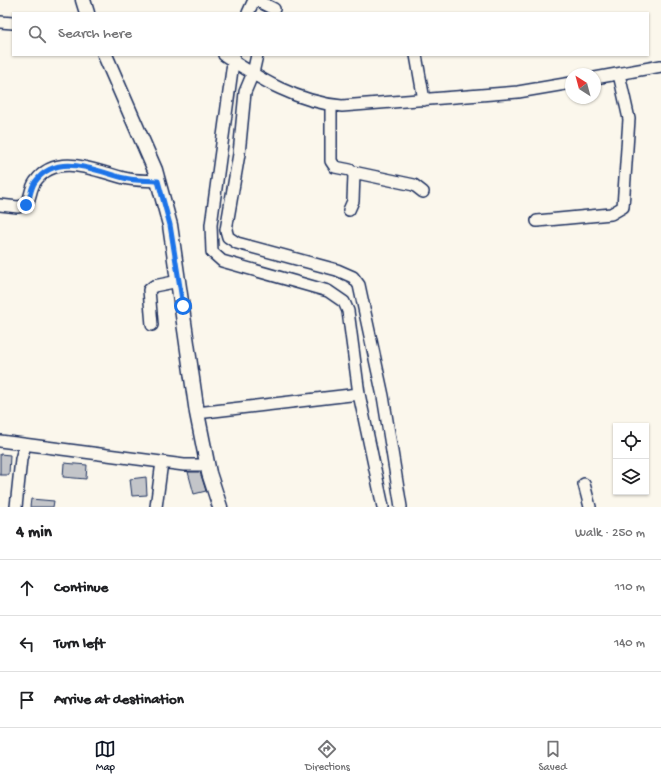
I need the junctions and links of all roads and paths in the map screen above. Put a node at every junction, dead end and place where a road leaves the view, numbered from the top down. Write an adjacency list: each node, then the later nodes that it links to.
1 (83, 0): 4 (main road)
2 (256, 0): 3 (street); 5 (street)
3 (274, 7)
4 (87, 12)
5 (249, 12)
6 (0, 22): 7 (street)
7 (12, 23)
8 (105, 56): 20 (main road)
9 (257, 56): 13 (street)
10 (416, 56): 17 (street)
11 (231, 58): 13 (street); 27 (street)
12 (661, 66): 14 (street)
13 (251, 72): 18 (street); 38 (street)
14 (619, 74): 15 (street); 24 (street)
15 (601, 77)
16 (565, 83): 17 (street)
17 (424, 100): 18 (street)
18 (331, 105): 19 (street)
19 (353, 172): 21 (street); 23 (street)
20 (158, 181): 22 (street); 25 (main road)
21 (423, 192)
22 (0, 205)
23 (349, 210)
24 (537, 221)
25 (179, 281): 26 (street); 28 (main road)
26 (152, 325)
27 (359, 394): 28 (street); 37 (street)
28 (197, 414): 32 (main road)
29 (0, 442): 30 (street)
30 (25, 445): 31 (street); 34 (street)
31 (162, 462): 32 (street); 35 (street)
32 (208, 465): 36 (main road)
33 (584, 484): 39 (street)
34 (16, 507)
35 (156, 507)
36 (220, 507)
37 (383, 507)
38 (401, 507)
39 (590, 507)

